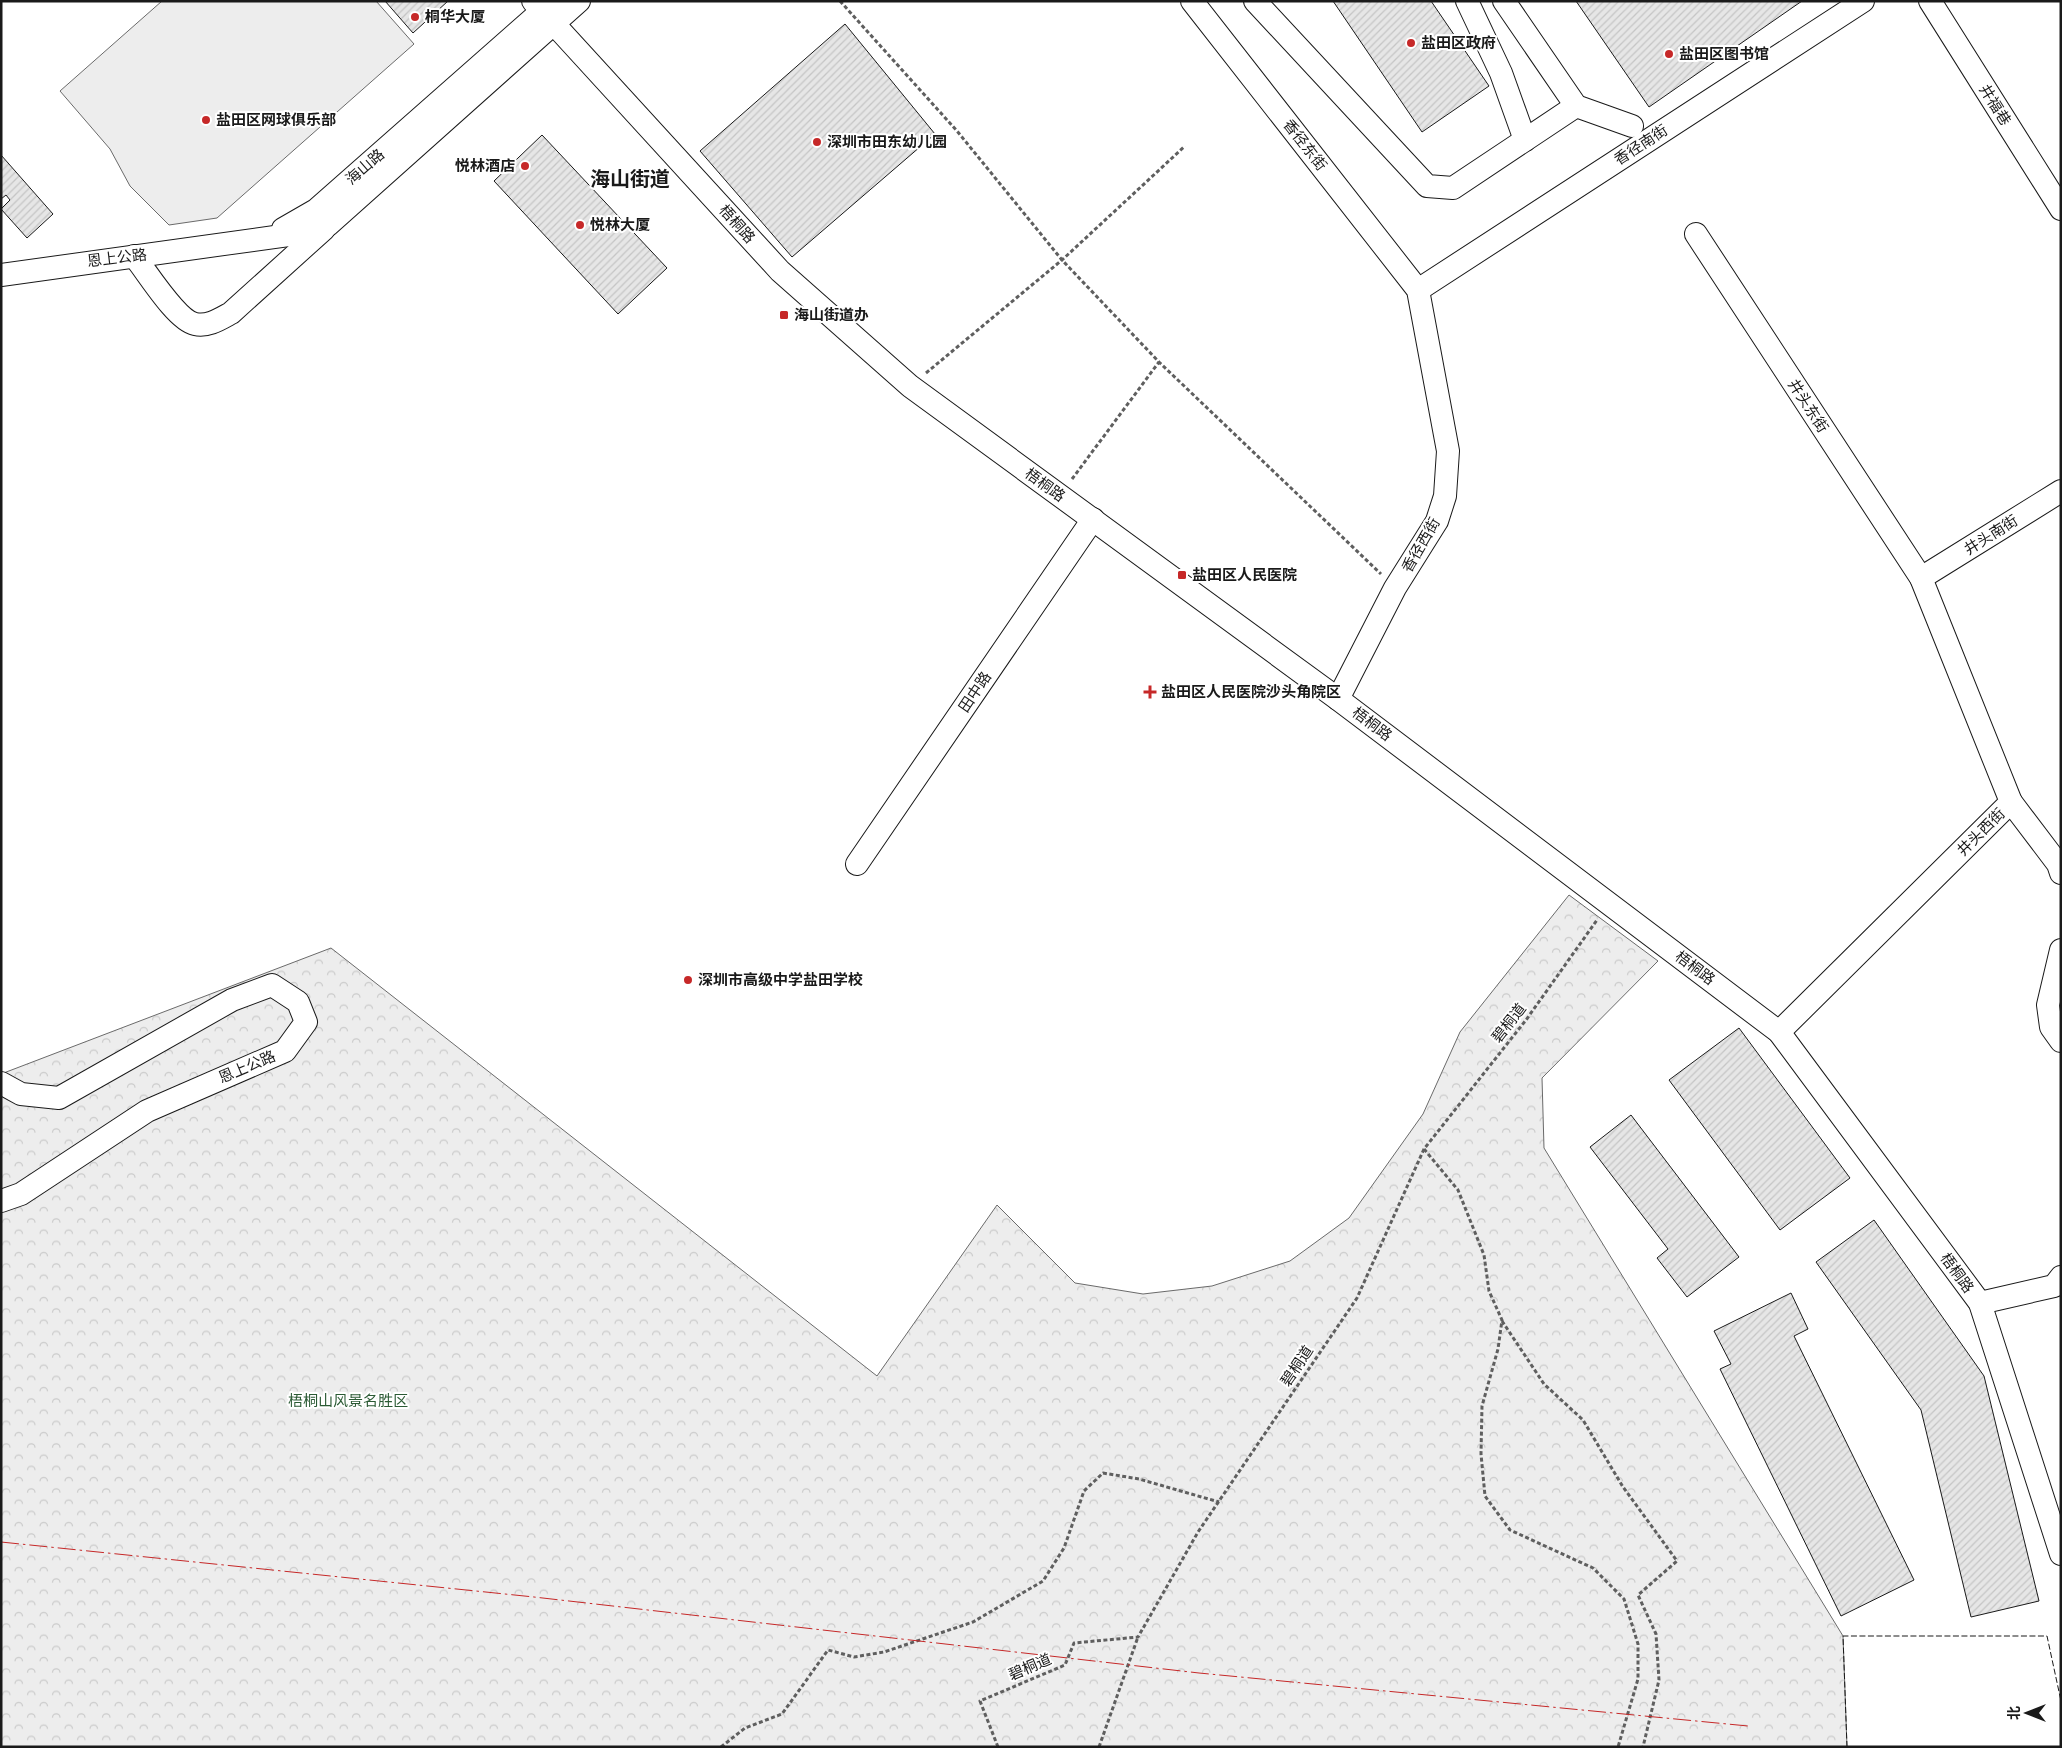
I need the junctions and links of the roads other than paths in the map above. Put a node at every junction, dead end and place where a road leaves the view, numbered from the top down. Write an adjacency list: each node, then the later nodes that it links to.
1 (579, 1): 8 (street, 海山路)
2 (1192, 1): 18 (street, 香径东街)
3 (1256, 1): 11 (street)
4 (1468, 1): 11 (street)
5 (1504, 1): 9 (street)
6 (1863, 1): 18 (street, 香径南街)
7 (1930, 1): 12 (street, 井福巷)
8 (545, 9): 13 (street, 海山路); 15 (street, 海山路); 20 (street, 梧桐路)
9 (1576, 106): 10 (street); 11 (street)
10 (1632, 126)
11 (1525, 140)
12 (2061, 209)
13 (328, 225): 15 (street, 海山路); 16 (street, 海山路)
14 (1696, 234): 21 (street, 井头东街)
15 (234, 243): 16 (street, 恩上公路)
16 (134, 256): 17 (street, 恩上公路)
17 (1, 275)
18 (1418, 290): 22 (street, 香径西街)
19 (2061, 491): 21 (street, 井头南街)
20 (1092, 519): 22 (street, 梧桐路); 24 (street, 田中路)
21 (1921, 578): 23 (street, 井头西街)
22 (1338, 698): 27 (street, 梧桐路)
23 (2011, 802): 25 (street); 27 (street, 井头西街)
24 (857, 864)
25 (2061, 873)
26 (2061, 950): 28 (street)
27 (1779, 1032): 32 (street, 梧桐路)
28 (2061, 1041)
29 (1, 1083): 30 (street, 恩上公路)
30 (1, 1201)
31 (2061, 1277): 32 (street)
32 (1980, 1303): 33 (street, 梧桐路)
33 (2061, 1554)

